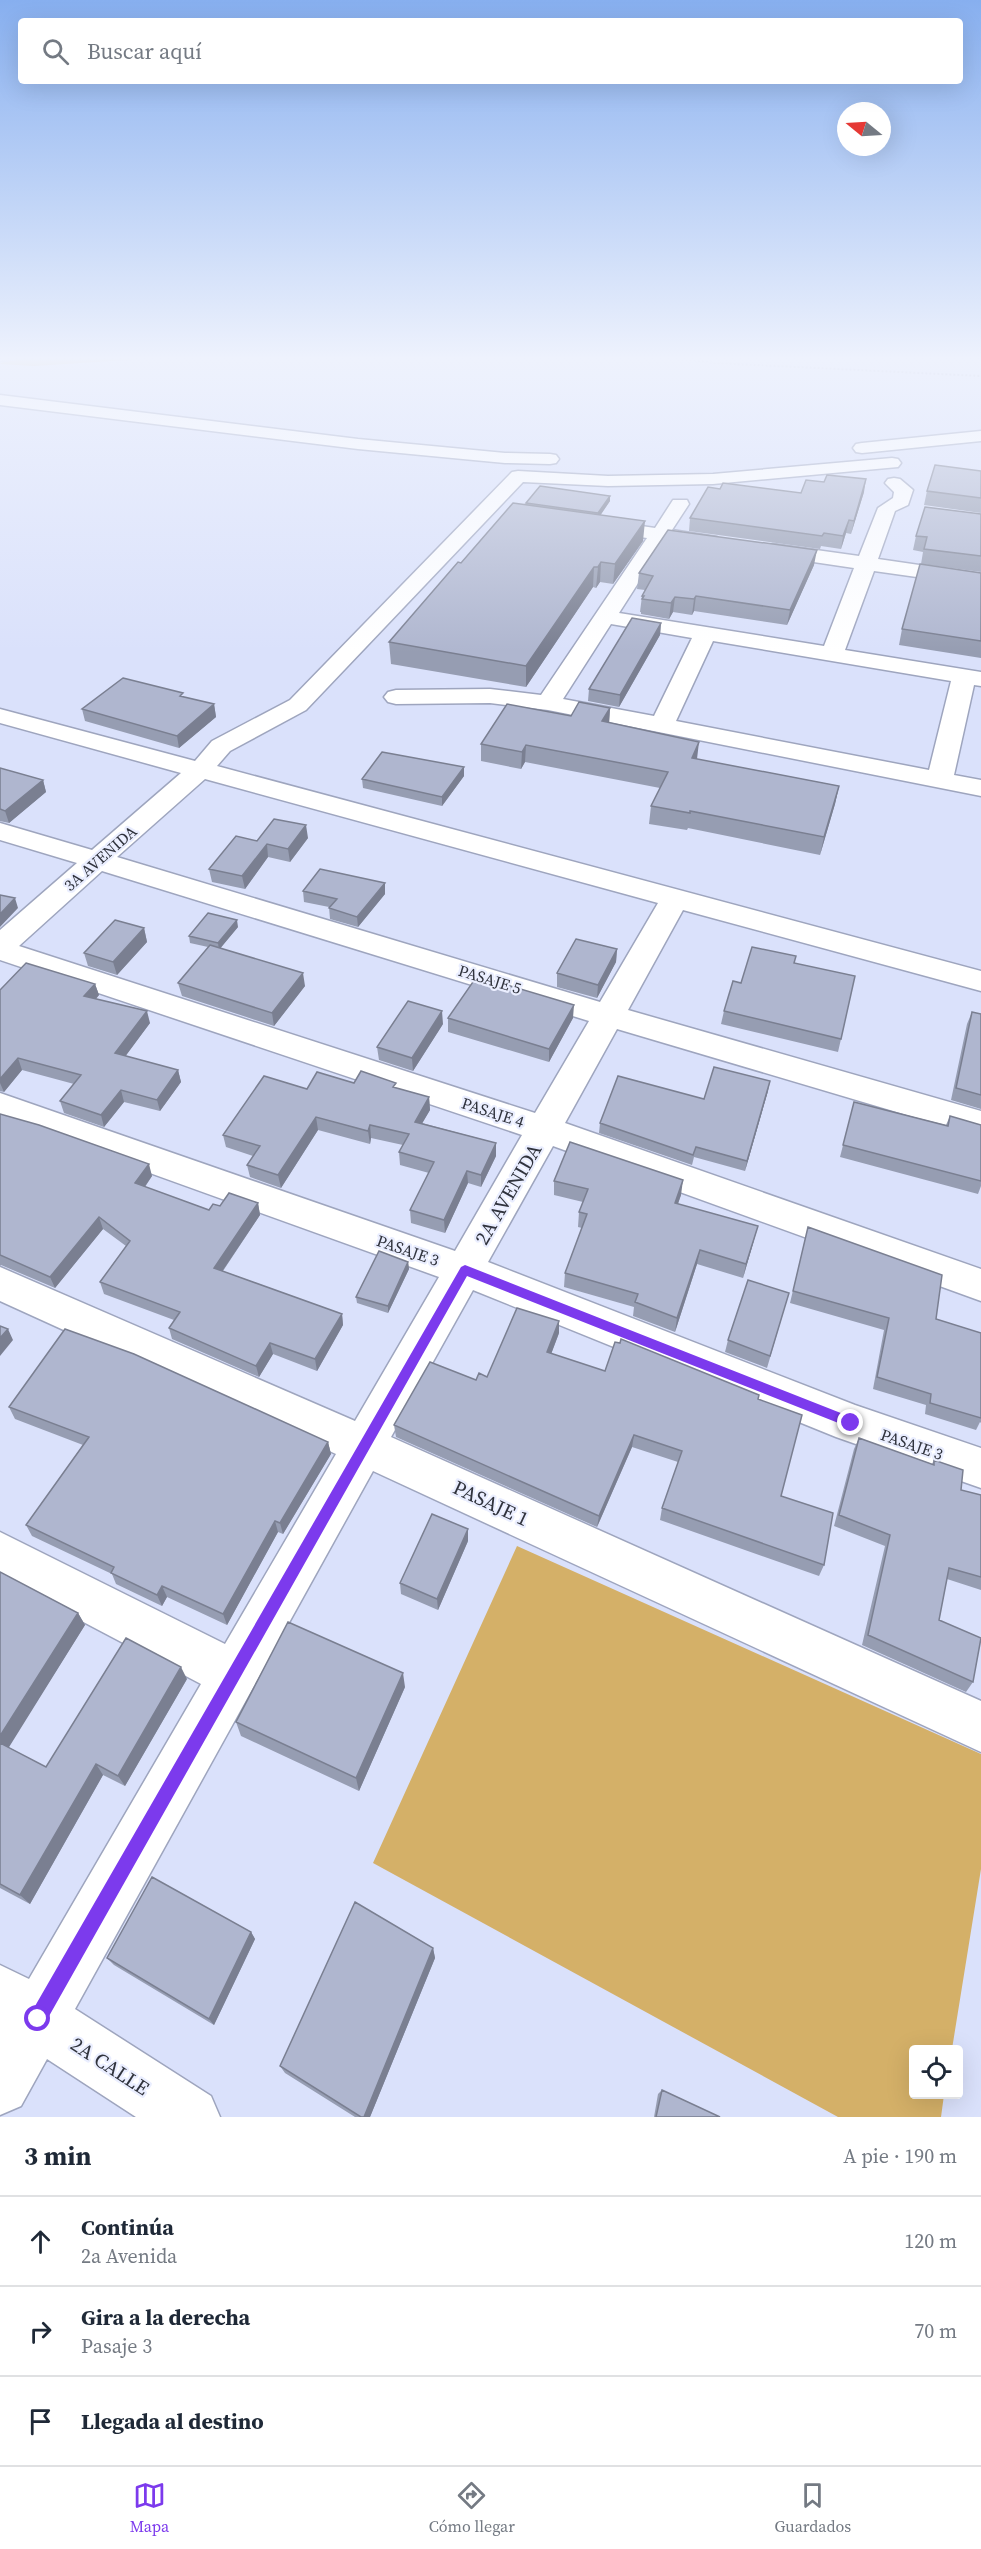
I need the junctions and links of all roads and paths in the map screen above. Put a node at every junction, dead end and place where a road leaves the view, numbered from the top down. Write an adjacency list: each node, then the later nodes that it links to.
1 (471, 455): 4 (street)
2 (860, 455): 5 (street)
3 (921, 455): 5 (street)
4 (563, 459)
5 (892, 464): 7 (street); 23 (street, 3A AVENIDA)
6 (680, 504): 10 (street)
7 (887, 508): 8 (street); 13 (street)
8 (911, 512)
9 (578, 523): 10 (street)
10 (660, 534): 11 (street); 15 (street)
11 (729, 543)
12 (752, 547): 13 (street)
13 (866, 563): 14 (street); 17 (street)
14 (981, 580)
15 (605, 616): 16 (street); 20 (street)
16 (706, 633): 17 (street); 22 (street)
17 (832, 654): 18 (street)
18 (972, 677): 24 (street)
19 (396, 697): 20 (street)
20 (548, 703): 22 (street)
21 (0, 716): 23 (street)
22 (661, 726): 24 (street)
23 (200, 770): 27 (street, 3A AVENIDA); 28 (street)
24 (940, 780): 25 (street)
25 (981, 788)
26 (0, 831): 27 (street, PASAJE 5)
27 (97, 860): 29 (street, 3A AVENIDA); 31 (street, PASAJE 5)
28 (676, 897): 30 (street); 31 (street, 2A AVENIDA)
29 (0, 948): 34 (street, PASAJE 4)
30 (981, 981)
31 (610, 1016): 33 (street, PASAJE 5); 34 (street, 2A AVENIDA)
32 (0, 1106): 35 (street, PASAJE 3)
33 (981, 1124)
34 (545, 1129): 35 (street, 2A AVENIDA); 37 (street, PASAJE 4)
35 (465, 1270): 38 (street, 2A AVENIDA); 39 (street, PASAJE 3)
36 (0, 1283): 38 (street, PASAJE 1)
37 (981, 1285)
38 (365, 1446): 41 (street, 2A AVENIDA); 42 (street, PASAJE 1)
39 (981, 1468)
40 (0, 1554): 41 (street)
41 (234, 1675): 43 (street, 2A AVENIDA)
42 (981, 1727)
43 (19, 2007): 44 (street, 2A AVENIDA); 45 (street, 2A CALLE)
44 (0, 2085)
45 (190, 2117)

